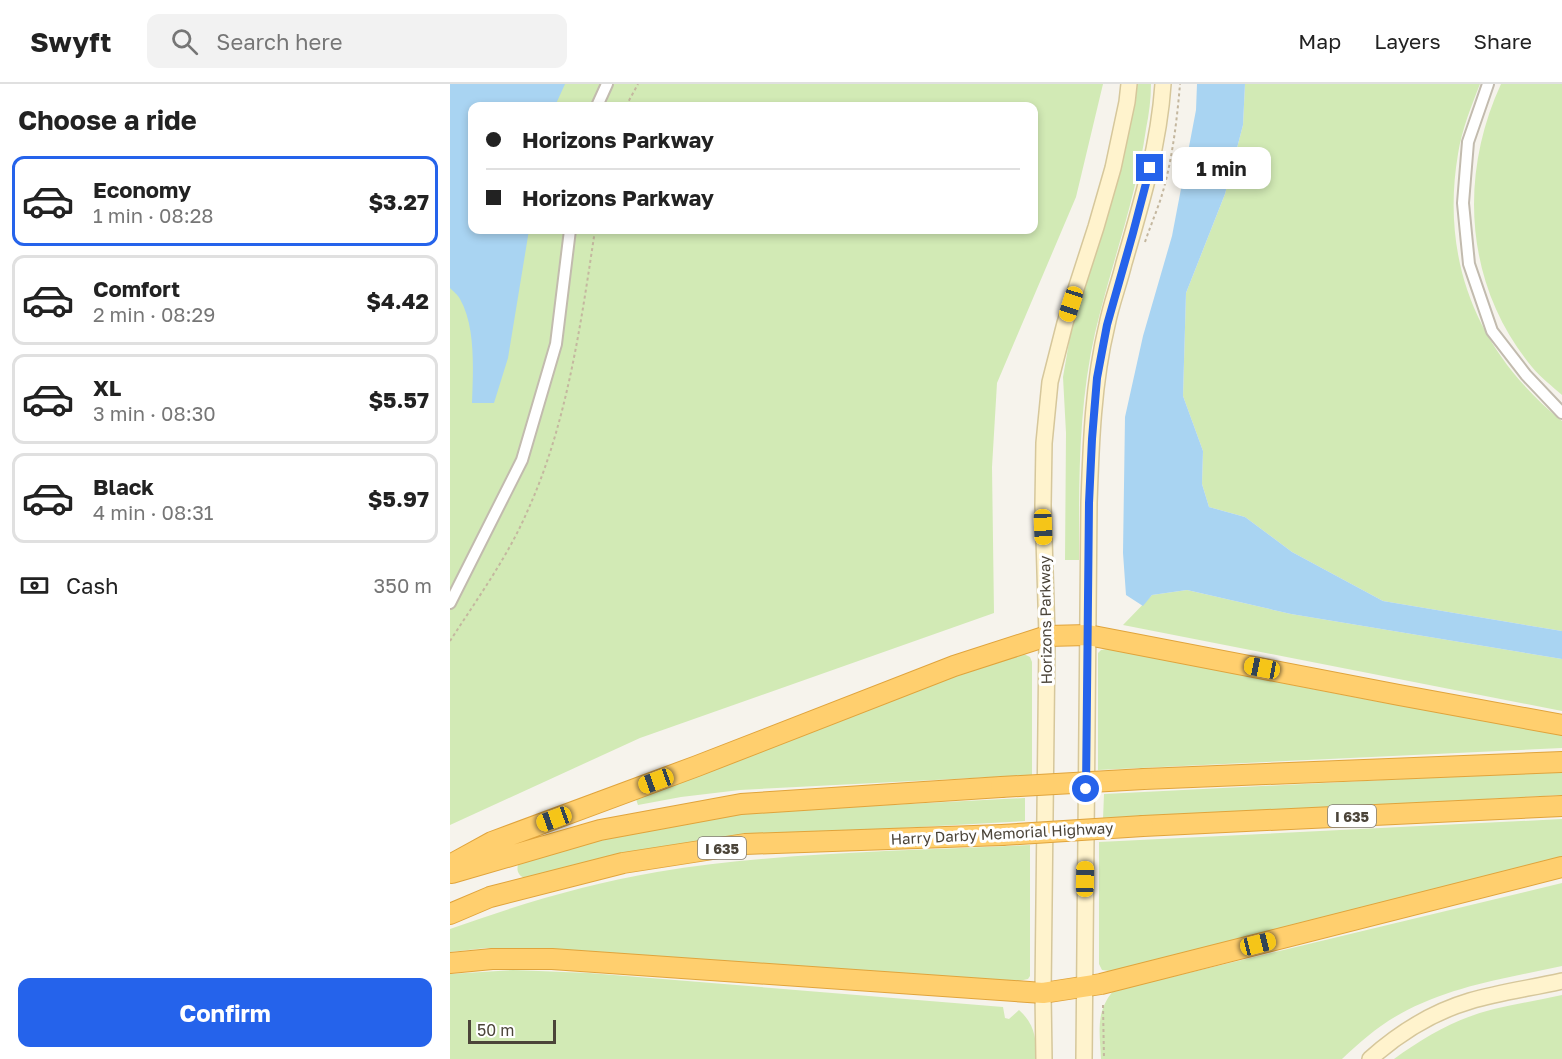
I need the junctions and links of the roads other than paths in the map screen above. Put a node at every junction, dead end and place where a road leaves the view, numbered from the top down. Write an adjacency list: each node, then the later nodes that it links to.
1 (608, 84): 5 (street)
2 (1129, 84): 10 (main road, Horizons Parkway)
3 (1163, 84): 9 (main road)
4 (1488, 84): 7 (street)
5 (599, 102)
6 (570, 234): 8 (street)
7 (1562, 413)
8 (450, 603)
9 (1088, 635): 10 (highway); 11 (highway); 20 (main road)
10 (1047, 636): 14 (highway); 21 (main road, Horizons Parkway)
11 (1562, 724)
12 (1562, 762): 16 (highway, bridge)
13 (1562, 806): 17 (highway, Harry Darby Memorial Highway / I 635, bridge)
14 (450, 865)
15 (1562, 867): 20 (highway)
16 (450, 874)
17 (450, 914)
18 (450, 963): 21 (highway)
19 (1562, 981): 24 (main road)
20 (1084, 987): 21 (highway); 23 (main road)
21 (1043, 993): 22 (main road, Horizons Parkway)
22 (1044, 1059)
23 (1084, 1059)
24 (1370, 1059)

